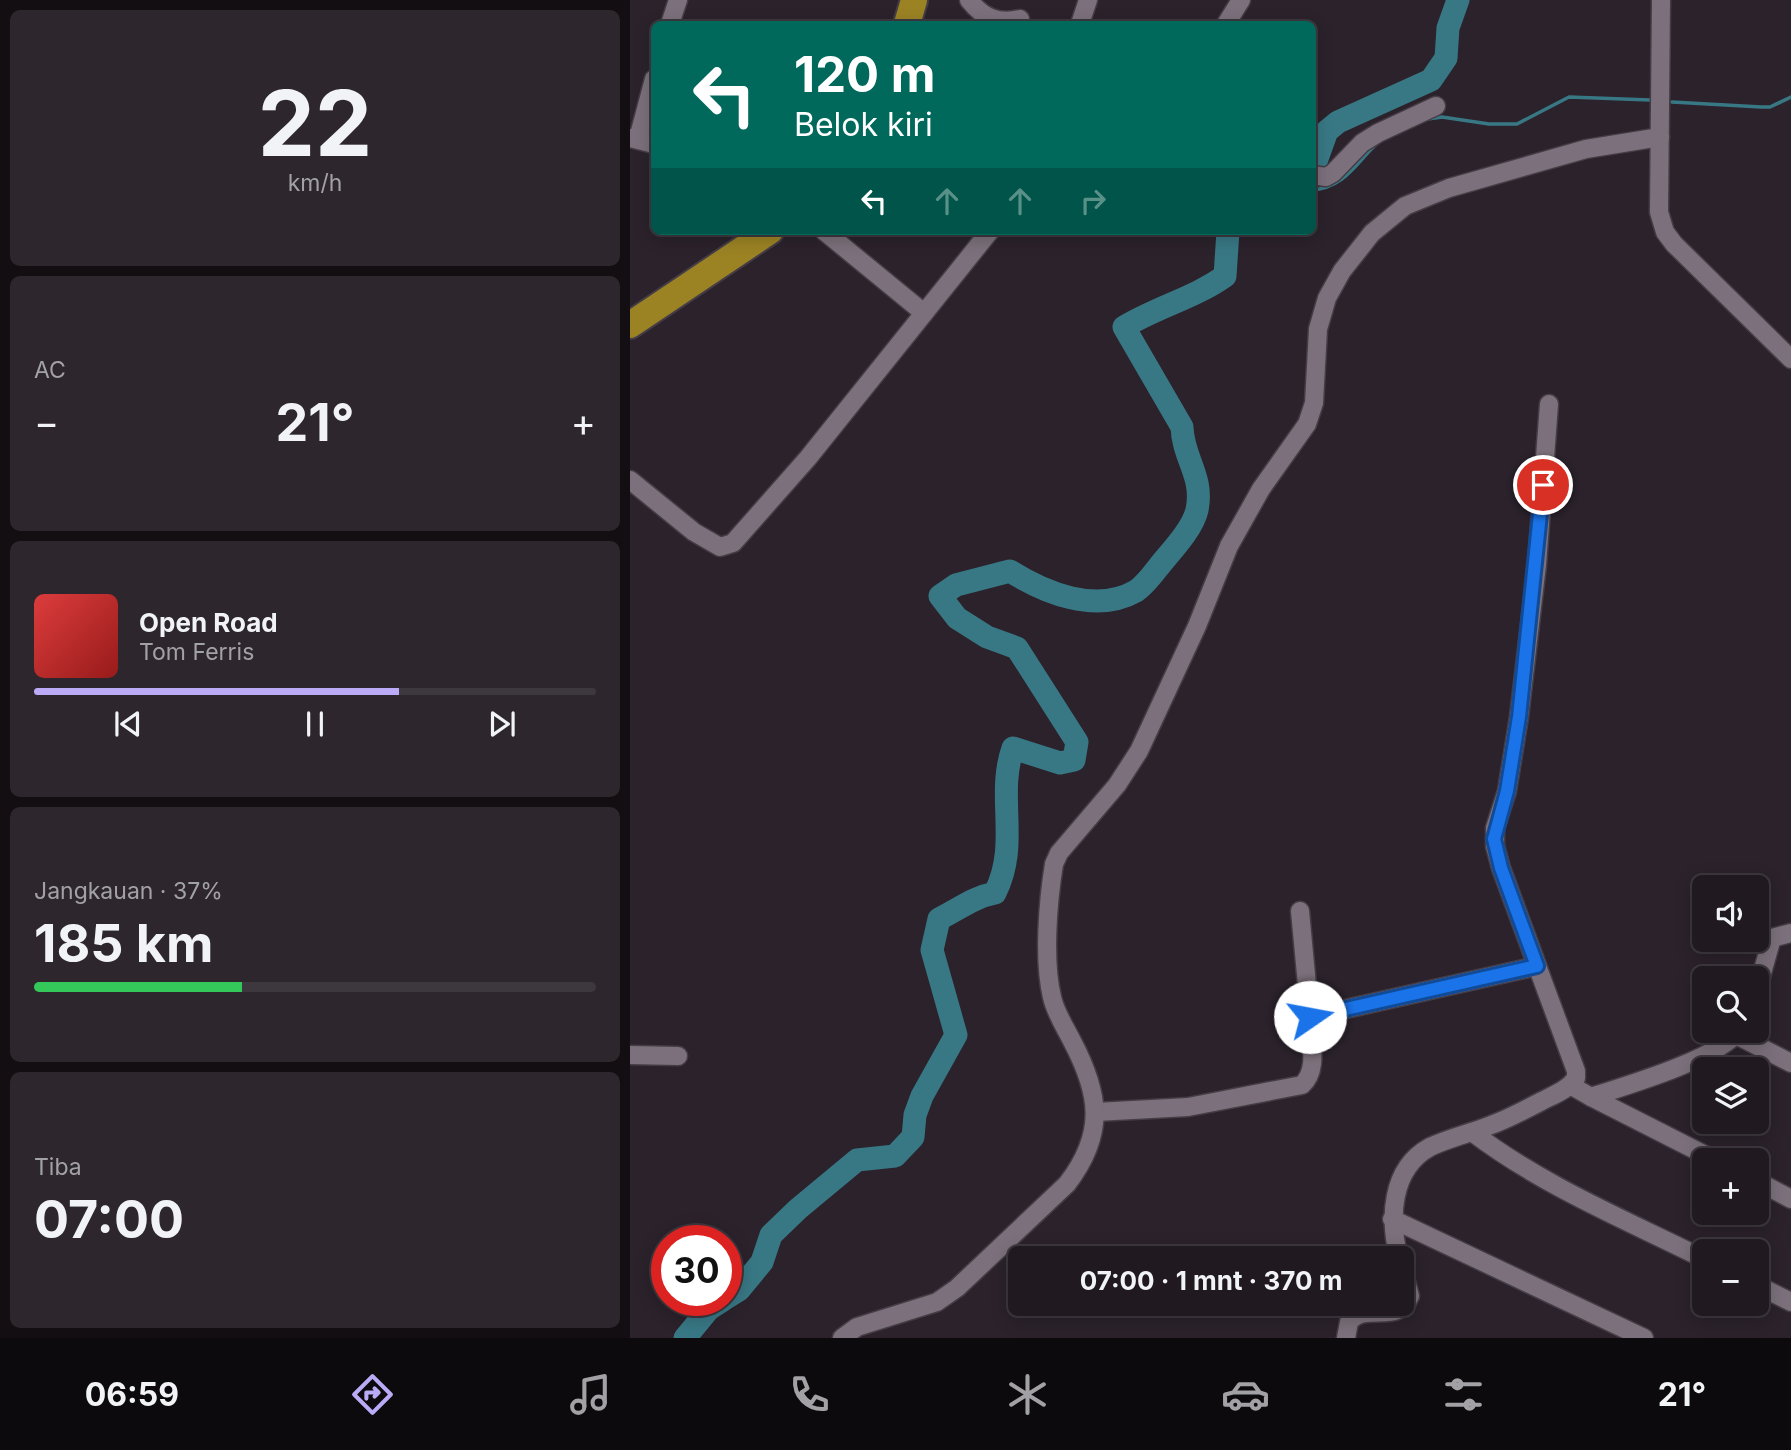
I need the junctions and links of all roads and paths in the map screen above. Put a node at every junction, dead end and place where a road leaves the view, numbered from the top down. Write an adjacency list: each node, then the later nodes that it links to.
1 (678, 0): 8 (street)
2 (914, 0): 9 (highway)
3 (969, 0): 7 (street)
4 (1088, 0): 10 (street)
5 (1241, 0): 11 (street)
6 (1661, 0): 14 (street)
7 (1020, 19)
8 (671, 21)
9 (908, 21)
10 (1081, 21)
11 (1228, 21)
12 (651, 93): 15 (street)
13 (1436, 106): 16 (street)
14 (1660, 137): 22 (street); 37 (street)
15 (641, 140)
16 (1316, 176)
17 (764, 235): 21 (highway)
18 (829, 235): 20 (street)
19 (987, 235): 20 (street)
20 (924, 313): 24 (street)
21 (630, 325)
22 (1791, 359)
23 (1549, 404): 27 (street)
24 (630, 480)
25 (1300, 911): 29 (street)
26 (1791, 933): 28 (street)
27 (1537, 966): 29 (street); 35 (street)
28 (1764, 966)
29 (1310, 1017): 37 (street)
30 (1727, 1043): 36 (street)
31 (1756, 1043): 34 (street)
32 (630, 1055): 33 (street)
33 (678, 1056)
34 (1791, 1063)
35 (1570, 1085): 36 (street); 38 (street)
36 (1591, 1097): 39 (street)
37 (1096, 1112): 48 (street)
38 (1472, 1132): 42 (street); 44 (street)
39 (1692, 1148)
40 (1769, 1187): 41 (street)
41 (1791, 1199)
42 (1392, 1219): 43 (street); 50 (street)
43 (1397, 1246)
44 (1692, 1253)
45 (1769, 1291): 46 (street)
46 (1791, 1302)
47 (1356, 1316): 49 (street)
48 (842, 1338)
49 (1346, 1338)
50 (1644, 1338)

